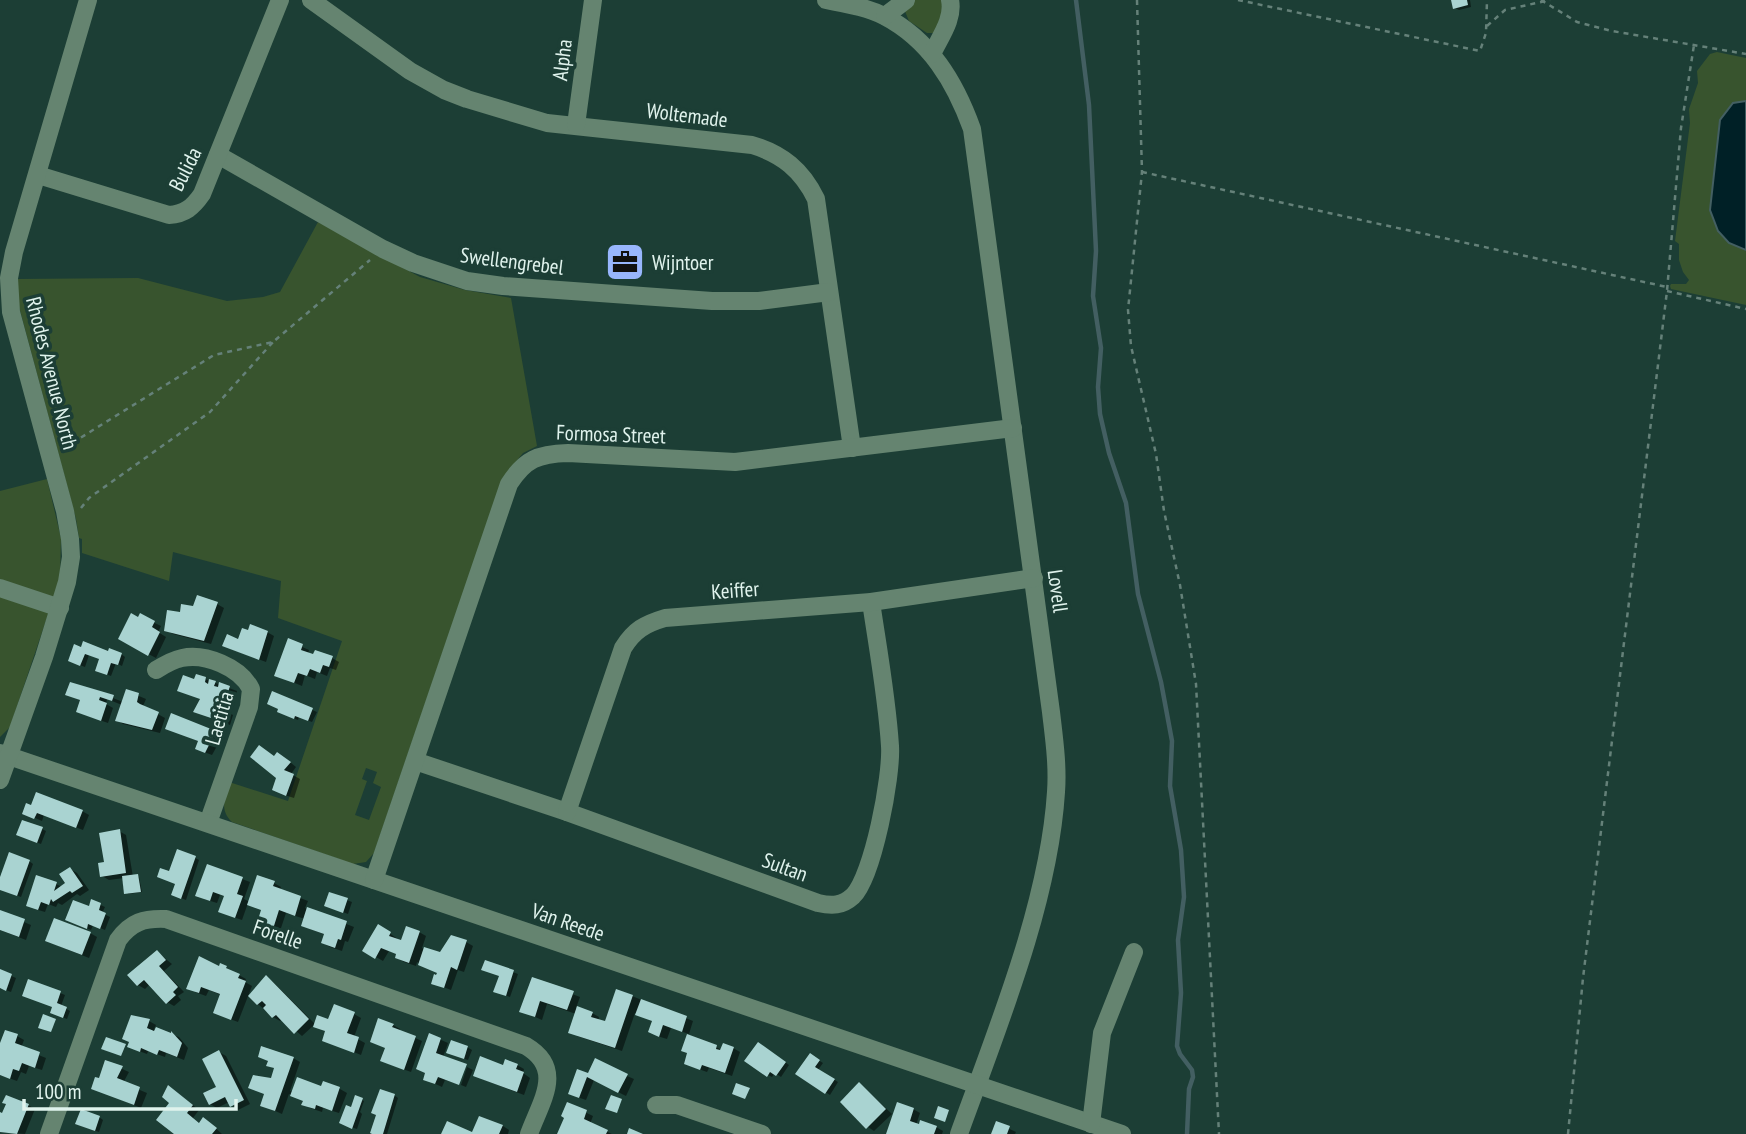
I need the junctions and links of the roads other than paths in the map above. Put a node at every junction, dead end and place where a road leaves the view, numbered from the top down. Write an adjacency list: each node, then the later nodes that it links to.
1 (88, 0): 12 (street, Rhodes Avenue North)
2 (281, 0): 11 (street, Bulida)
3 (311, 0): 10 (street, Woltemade)
4 (593, 0): 10 (street, Alpha)
5 (827, 0): 8 (street, Lovell)
6 (906, 0): 8 (street)
7 (950, 0): 9 (street)
8 (885, 16): 9 (street, Lovell)
9 (932, 54): 15 (street, Lovell)
10 (576, 125): 13 (street, Woltemade)
11 (218, 155): 12 (street, Bulida); 13 (street, Swellengrebel)
12 (38, 175): 14 (street, Rhodes Avenue North)
13 (829, 292): 16 (street, Woltemade)
14 (4, 299): 20 (street, Rhodes Avenue North)
15 (1013, 428): 16 (street, Formosa Street); 17 (street, Lovell)
16 (852, 448): 23 (street, Formosa Street)
17 (1034, 578): 19 (street, Keiffer); 29 (street, Lovell)
18 (0, 588): 20 (street)
19 (872, 602): 25 (street, Keiffer); 25 (street, Sultan)
20 (61, 608): 22 (street, Rhodes Avenue North)
21 (156, 670): 26 (street, Laetitia)
22 (4, 755): 24 (street, Rhodes Avenue North); 26 (street, Van Reede)
23 (415, 761): 25 (street, Sultan); 27 (street, Formosa Street)
24 (0, 780)
25 (567, 812)
26 (208, 823): 27 (street, Van Reede)
27 (374, 880): 29 (street, Van Reede)
28 (1134, 952): 31 (street)
29 (977, 1085): 31 (street, Van Reede); 35 (street, Lovell)
30 (656, 1105): 34 (street)
31 (1091, 1124): 36 (street, Van Reede)
32 (49, 1134): 33 (street, Forelle)
33 (530, 1134)
34 (762, 1134)
35 (960, 1134)
36 (1122, 1134)

